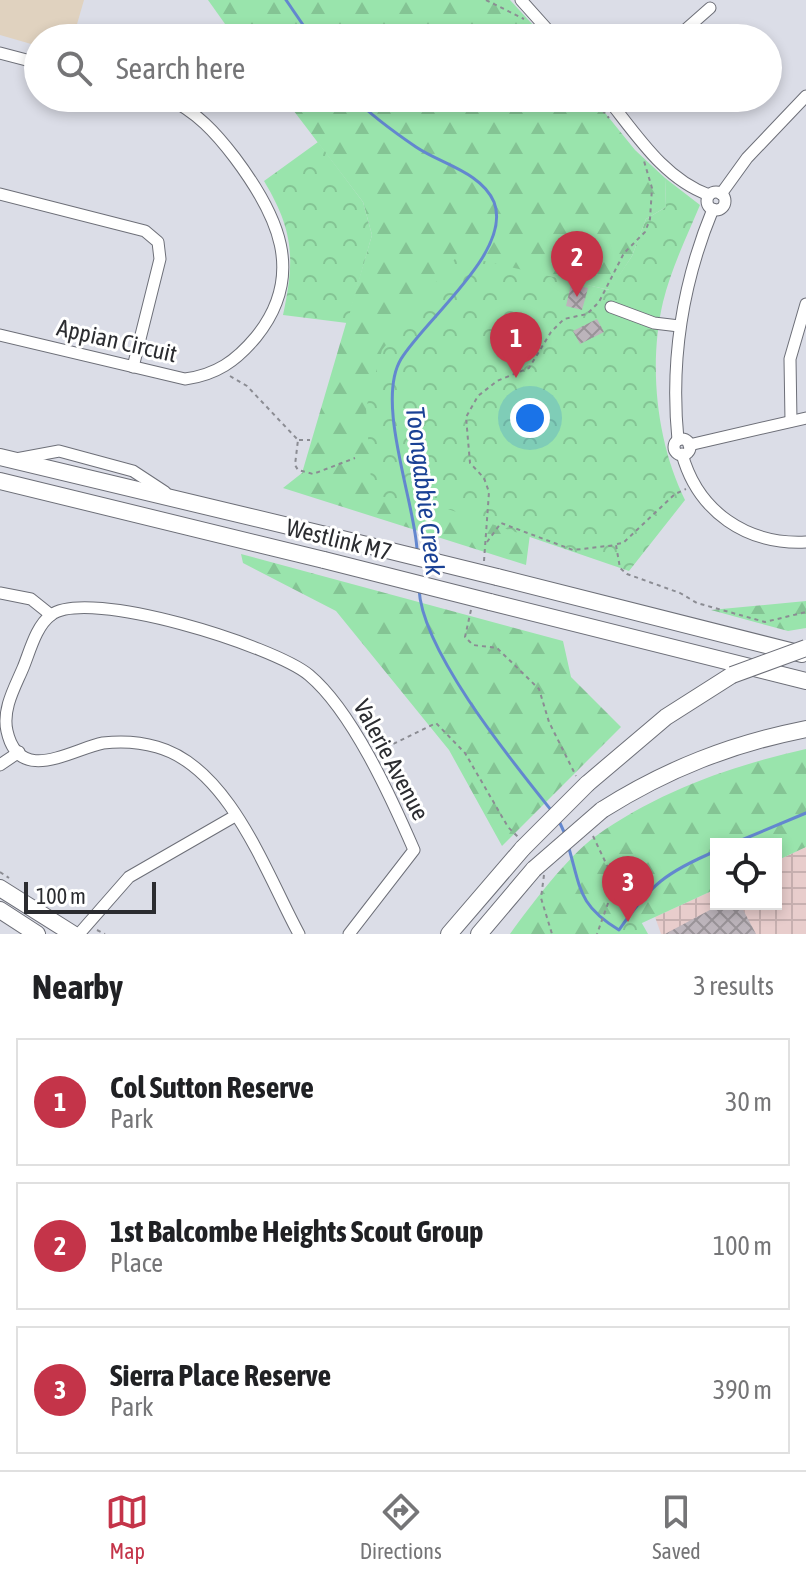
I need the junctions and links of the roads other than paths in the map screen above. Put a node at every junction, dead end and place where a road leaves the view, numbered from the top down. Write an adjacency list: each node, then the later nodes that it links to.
1 (522, 0): 3 (street)
2 (710, 8): 4 (street)
3 (543, 24)
4 (692, 24)
5 (0, 53): 6 (street)
6 (24, 59)
7 (806, 96): 11 (street)
8 (190, 112): 16 (street, Appian Circuit)
9 (619, 112): 11 (street)
10 (0, 194): 16 (street)
11 (715, 195): 14 (street)
12 (806, 304): 18 (street)
13 (611, 307): 14 (street)
14 (679, 326): 19 (street)
15 (0, 335): 16 (street, Appian Circuit)
16 (133, 367)
17 (806, 418): 18 (street)
18 (791, 421): 19 (street)
19 (683, 446): 22 (street)
20 (6, 458): 26 (highway, Westlink M7, bridge)
21 (0, 481): 27 (highway, Westlink M7, bridge)
22 (806, 542)
23 (0, 593): 24 (street)
24 (51, 615): 29 (street); 37 (street, Valerie Avenue)
25 (806, 648): 38 (highway, bridge)
26 (806, 655)
27 (806, 681)
28 (806, 729): 39 (highway, bridge)
29 (19, 752): 30 (street); 31 (street)
30 (0, 765)
31 (235, 816): 35 (street); 36 (street)
32 (0, 888): 35 (highway)
33 (0, 910): 34 (highway)
34 (37, 934)
35 (76, 934)
36 (299, 934)
37 (349, 934)
38 (449, 934)
39 (479, 934)

